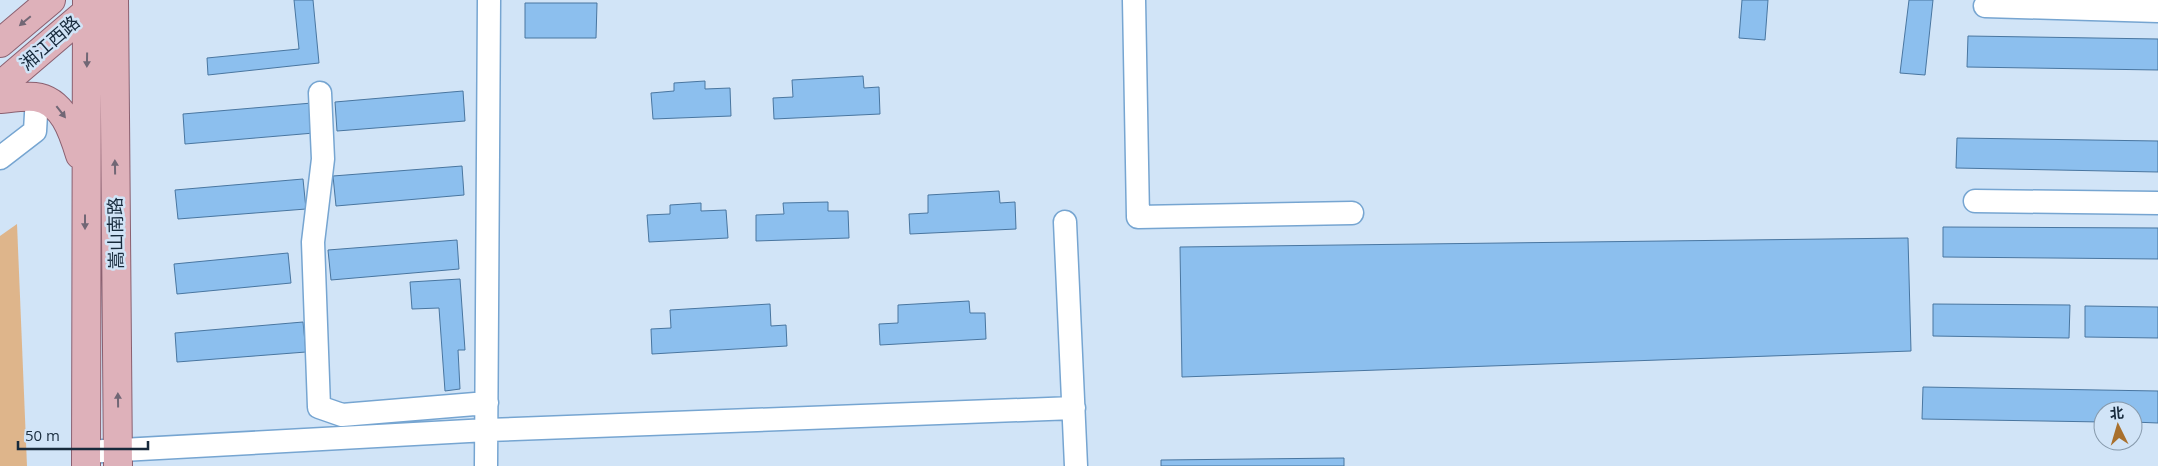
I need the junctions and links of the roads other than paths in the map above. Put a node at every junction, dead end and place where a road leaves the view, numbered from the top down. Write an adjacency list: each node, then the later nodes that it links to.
1 (51, 0): 8 (main road, 湘江西路, one-way to 8)
2 (114, 0): 22 (main road, 嵩山南路, one-way to 2)
3 (489, 0): 19 (street)
4 (1134, 0): 17 (street)
5 (92, 4): 9 (main road, 湘江西路); 14 (main road, 嵩山南路, one-way to 14)
6 (1985, 6): 7 (street)
7 (2158, 11)
8 (0, 43)
9 (0, 86)
10 (320, 93): 19 (street)
11 (37, 97): 12 (main road); 13 (street); 14 (main road, one-way to 14)
12 (0, 99)
13 (0, 158)
14 (85, 172): 23 (main road, 嵩山南路, one-way to 23)
15 (1975, 201): 16 (street)
16 (2158, 203)
17 (1352, 213)
18 (1065, 222): 20 (street)
19 (487, 403): 21 (street)
20 (1074, 408): 21 (street); 25 (street)
21 (487, 430): 22 (street); 24 (street)
22 (118, 458): 23 (street)
23 (85, 459)
24 (486, 466)
25 (1076, 466)

